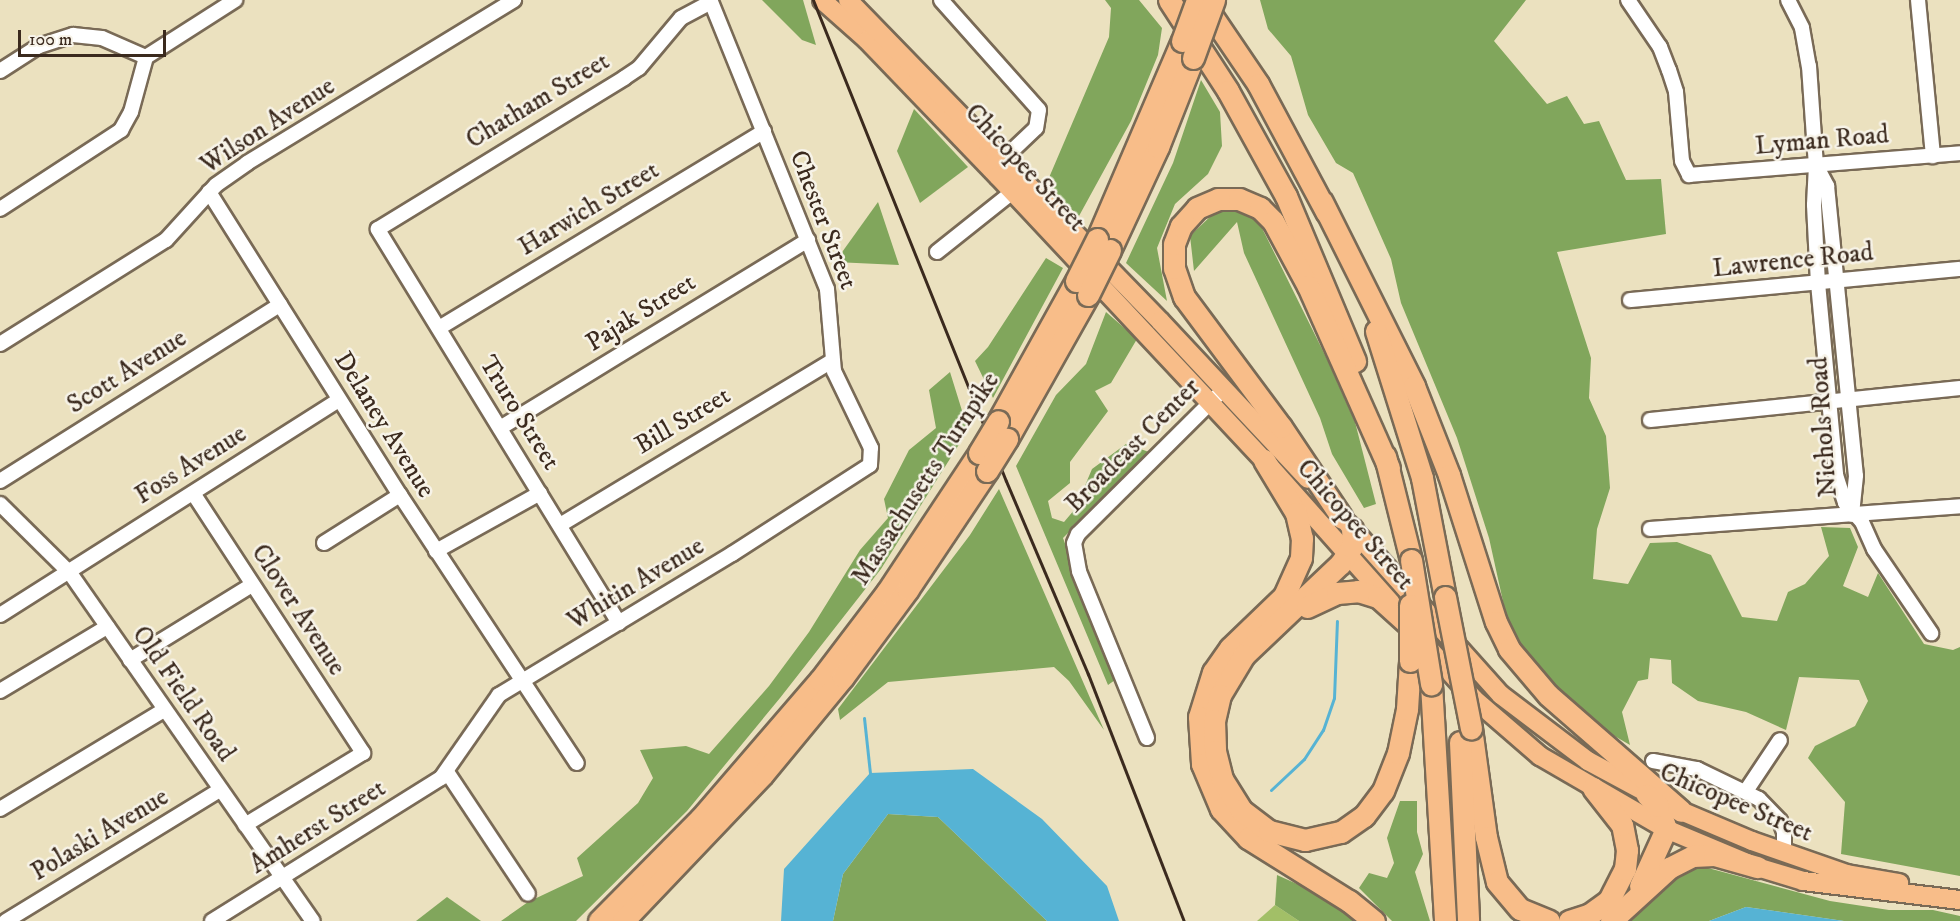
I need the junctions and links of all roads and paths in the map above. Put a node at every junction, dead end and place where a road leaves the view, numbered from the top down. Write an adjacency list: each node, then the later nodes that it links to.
1 (235, 0): 14 (street)
2 (514, 0): 22 (street, Wilson Avenue)
3 (848, 0): 19 (main road, Chicopee Street)
4 (941, 0): 19 (street)
5 (1169, 0): 47 (highway)
6 (1199, 0): 13 (highway, Massachusetts Turnpike, bridge); 23 (highway)
7 (1214, 0): 13 (highway, Massachusetts Turnpike, bridge)
8 (1628, 0): 20 (street, Lyman Road)
9 (1788, 0): 20 (street)
10 (1918, 0): 18 (street)
11 (711, 1): 16 (street, Chester Street); 25 (street, Chatham Street)
12 (826, 3): 19 (main road, Chicopee Street)
13 (1188, 49): 46 (highway, Massachusetts Turnpike, bridge)
14 (146, 57): 15 (street); 24 (street)
15 (0, 71)
16 (764, 131): 26 (street, Chester Street); 33 (street, Harwich Street)
17 (1960, 153): 18 (street, Lyman Road)
18 (1933, 156): 20 (street, Lyman Road)
19 (998, 164): 21 (main road, Chicopee Street)
20 (1816, 165): 29 (street, Nichols Road); 30 (street, Nichols Road)
21 (1019, 187): 27 (street); 37 (main road, Chicopee Street); 41 (main road, Chicopee Street)
22 (209, 192): 32 (street, Delaney Avenue); 34 (street, Wilson Avenue)
23 (1322, 202): 74 (highway, bridge); 85 (highway)
24 (0, 209)
25 (378, 229): 33 (street, Truro Street)
26 (808, 240): 35 (street, Chester Street); 43 (street, Pajak Street)
27 (937, 252)
28 (1960, 269): 29 (street, Lawrence Road)
29 (1836, 281): 30 (street, Lawrence Road); 38 (street, Nichols Road)
30 (1818, 283): 31 (street, Lawrence Road); 40 (street, Nichols Road)
31 (1630, 300)
32 (280, 305): 39 (street, Delaney Avenue); 48 (street, Scott Avenue)
33 (439, 328): 43 (street, Truro Street)
34 (0, 344)
35 (832, 361): 44 (street, Chester Street); 56 (street, Bill Street)
36 (1960, 388): 38 (street)
37 (1224, 389): 41 (street, Broadcast Center); 55 (main road, Chicopee Street)
38 (1848, 398): 40 (street); 54 (street, Nichols Road)
39 (339, 400): 49 (street, Foss Avenue); 51 (street, Delaney Avenue)
40 (1830, 401): 42 (street); 54 (street, Nichols Road)
41 (1211, 402): 45 (main road, Chicopee Street); 75 (street, Broadcast Center)
42 (1650, 420)
43 (500, 428): 50 (street, Truro Street)
44 (872, 460): 67 (street, Whitin Avenue)
45 (1264, 460): 60 (main road, Chicopee Street); 100 (highway)
46 (983, 462): 98 (highway, Massachusetts Turnpike); 99 (highway, Massachusetts Turnpike)
47 (1389, 468): 55 (highway); 61 (highway)
48 (0, 481)
49 (193, 493): 62 (street, Foss Avenue); 63 (street, Clover Avenue)
50 (540, 493): 56 (street, Truro Street); 59 (street)
51 (400, 495): 58 (street); 59 (street, Delaney Avenue)
52 (0, 504): 62 (street, Old Field Road)
53 (1960, 506): 54 (street)
54 (1852, 515): 57 (street); 69 (street)
55 (1347, 523): 60 (highway); 83 (main road, Chicopee Street)
56 (560, 525): 67 (street, Truro Street)
57 (1650, 529)
58 (324, 543)
59 (436, 551): 71 (street, Delaney Avenue)
60 (1348, 554): 65 (highway); 66 (main road, Chicopee Street)
61 (1411, 560): 65 (highway, bridge); 101 (highway, bridge)
62 (70, 573): 64 (street, Foss Avenue); 68 (street, Old Field Road)
63 (252, 585): 70 (street); 86 (street, Clover Avenue)
64 (0, 615)
65 (1286, 619): 66 (highway)
66 (1406, 622): 80 (main road, Chicopee Street)
67 (619, 623): 71 (street, Whitin Avenue)
68 (107, 627): 70 (street, Old Field Road); 72 (street)
69 (1931, 633)
70 (130, 660): 73 (street, Old Field Road)
71 (521, 681): 78 (street, Delaney Avenue); 79 (street, Whitin Avenue)
72 (0, 691)
73 (164, 710): 81 (street, Old Field Road); 84 (street)
74 (1464, 720): 102 (highway); 103 (highway)
75 (1147, 738)
76 (1780, 740): 82 (street)
77 (1653, 761): 82 (street)
78 (578, 763)
79 (447, 771): 90 (street, Amherst Street); 92 (street)
80 (1593, 788): 87 (main road, Chicopee Street); 104 (highway)
81 (220, 790): 86 (street, Old Field Road); 95 (street, Polaski Avenue)
82 (1746, 791): 88 (street)
83 (1646, 794): 85 (main road, Chicopee Street); 87 (highway)
84 (0, 809)
85 (1681, 812): 88 (main road, Chicopee Street)
86 (245, 825): 90 (street, Old Field Road)
87 (1666, 829): 89 (main road, Chicopee Street); 93 (highway)
88 (1784, 853): 91 (main road, Chicopee Street)
89 (1757, 867): 93 (highway); 94 (main road, Chicopee Street)
90 (281, 877): 96 (street, Amherst Street); 97 (street, Old Field Road)
91 (1960, 890)
92 (528, 894)
93 (1633, 899): 105 (highway)
94 (1960, 900)
95 (6, 921)
96 (212, 921)
97 (313, 921)
98 (599, 921)
99 (623, 921)
100 (1374, 921)
101 (1445, 921)
102 (1468, 921)
103 (1549, 921)
104 (1569, 921)
105 (1611, 921)

